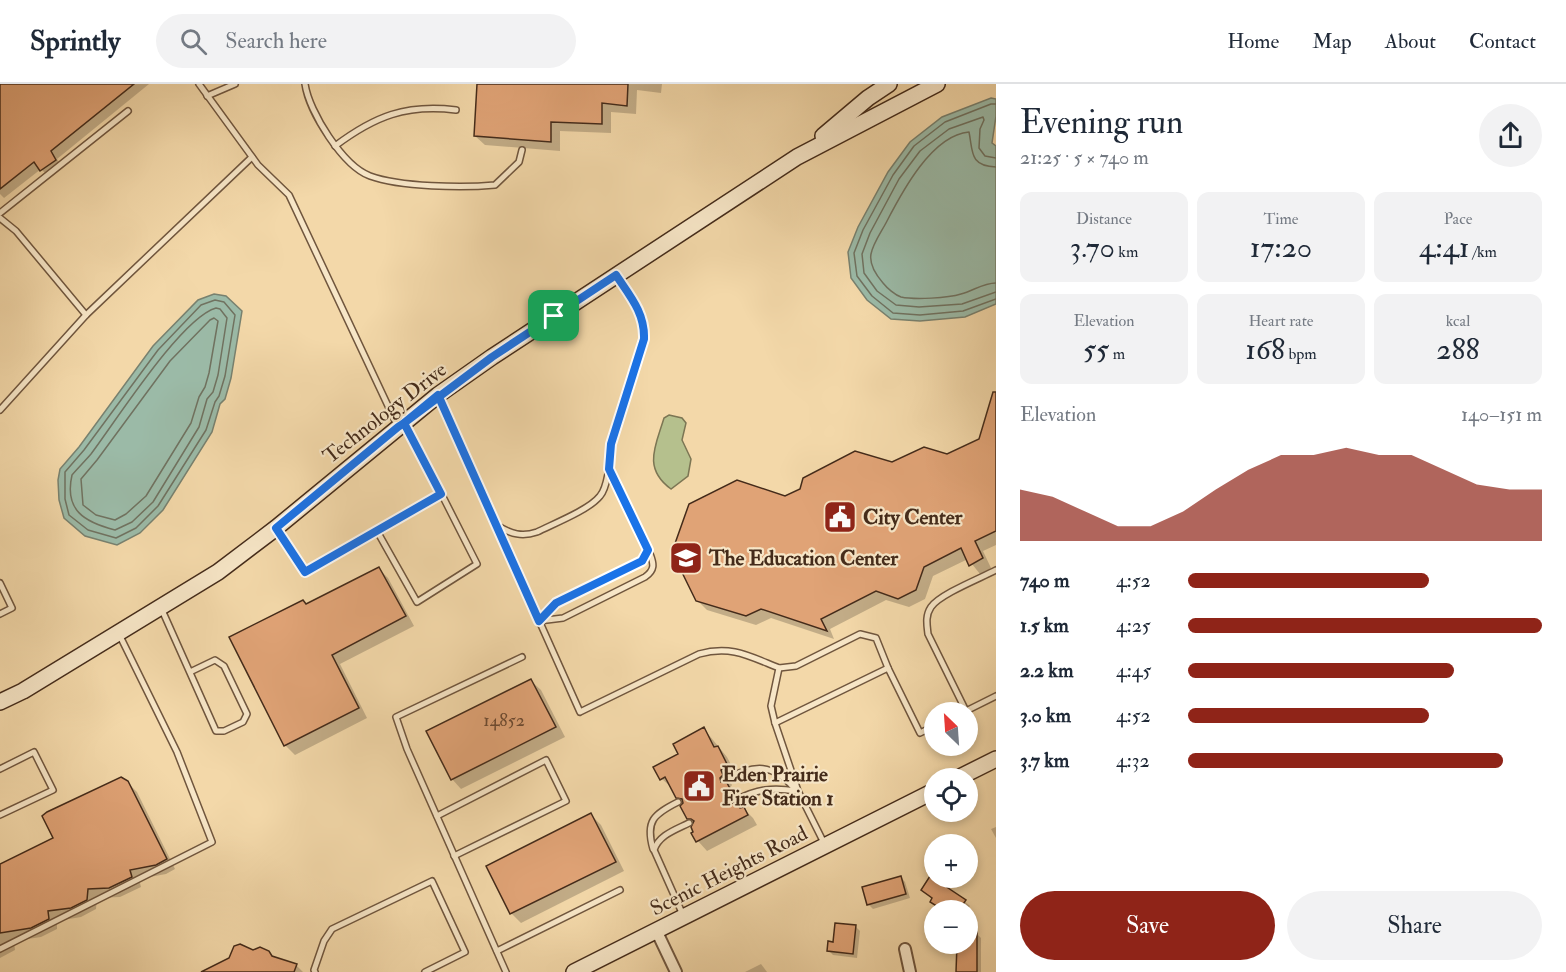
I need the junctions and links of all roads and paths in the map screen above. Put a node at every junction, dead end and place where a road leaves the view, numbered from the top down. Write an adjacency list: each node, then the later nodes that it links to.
1 (199, 84): 6 (lane)
2 (235, 84): 6 (lane)
3 (304, 84): 9 (lane)
4 (889, 84): 12 (street, Technology Drive)
5 (937, 84): 12 (street, Technology Drive)
6 (207, 96): 11 (lane)
7 (456, 110): 9 (lane)
8 (128, 111): 13 (lane)
9 (335, 146): 10 (lane)
10 (522, 150)
11 (252, 157): 16 (lane); 19 (lane)
12 (797, 157): 15 (street, Technology Drive)
13 (0, 213)
14 (0, 218): 16 (lane)
15 (616, 275): 17 (street, Technology Drive); 20 (lane)
16 (86, 315): 18 (lane)
17 (438, 395): 19 (street, Technology Drive); 22 (lane)
18 (0, 410)
19 (401, 425): 21 (lane); 23 (street, Technology Drive)
20 (609, 469): 22 (lane); 25 (lane)
21 (441, 494): 24 (lane); 24 (lane)
22 (496, 526): 30 (lane)
23 (276, 528): 24 (lane); 28 (street, Technology Drive)
24 (377, 531)
25 (648, 550): 30 (lane); 30 (lane)
26 (996, 570): 38 (lane)
27 (0, 584): 29 (lane)
28 (162, 608): 31 (street, Technology Drive); 35 (lane)
29 (0, 614)
30 (539, 621): 33 (lane)
31 (119, 633): 37 (street, Technology Drive); 59 (lane)
32 (522, 657): 51 (lane)
33 (779, 668): 34 (lane); 40 (lane)
34 (888, 668): 40 (lane); 41 (lane)
35 (190, 672): 35 (lane)
36 (996, 696): 39 (lane)
37 (0, 702)
38 (959, 702)
39 (978, 705)
40 (775, 723): 46 (lane)
41 (924, 731)
42 (996, 759): 43 (street)
43 (978, 768)
44 (0, 769): 50 (lane)
45 (725, 779): 46 (lane)
46 (798, 791): 48 (lane); 53 (lane)
47 (924, 795): 53 (street, Scenic Heights Road)
48 (736, 800)
49 (678, 802): 54 (lane)
50 (0, 815)
51 (437, 816): 55 (lane); 55 (lane)
52 (689, 823): 54 (lane)
53 (825, 846): 57 (street, Scenic Heights Road)
54 (654, 850): 57 (lane)
55 (454, 856): 61 (lane)
56 (620, 890): 61 (lane)
57 (684, 917): 58 (street, Scenic Heights Road)
58 (656, 930): 65 (street, Scenic Heights Road); 66 (street)
59 (0, 949)
60 (905, 949): 67 (street)
61 (496, 951): 64 (lane)
62 (315, 972): 63 (lane)
63 (425, 972)
64 (506, 972)
65 (574, 972)
66 (676, 972)
67 (910, 972)

